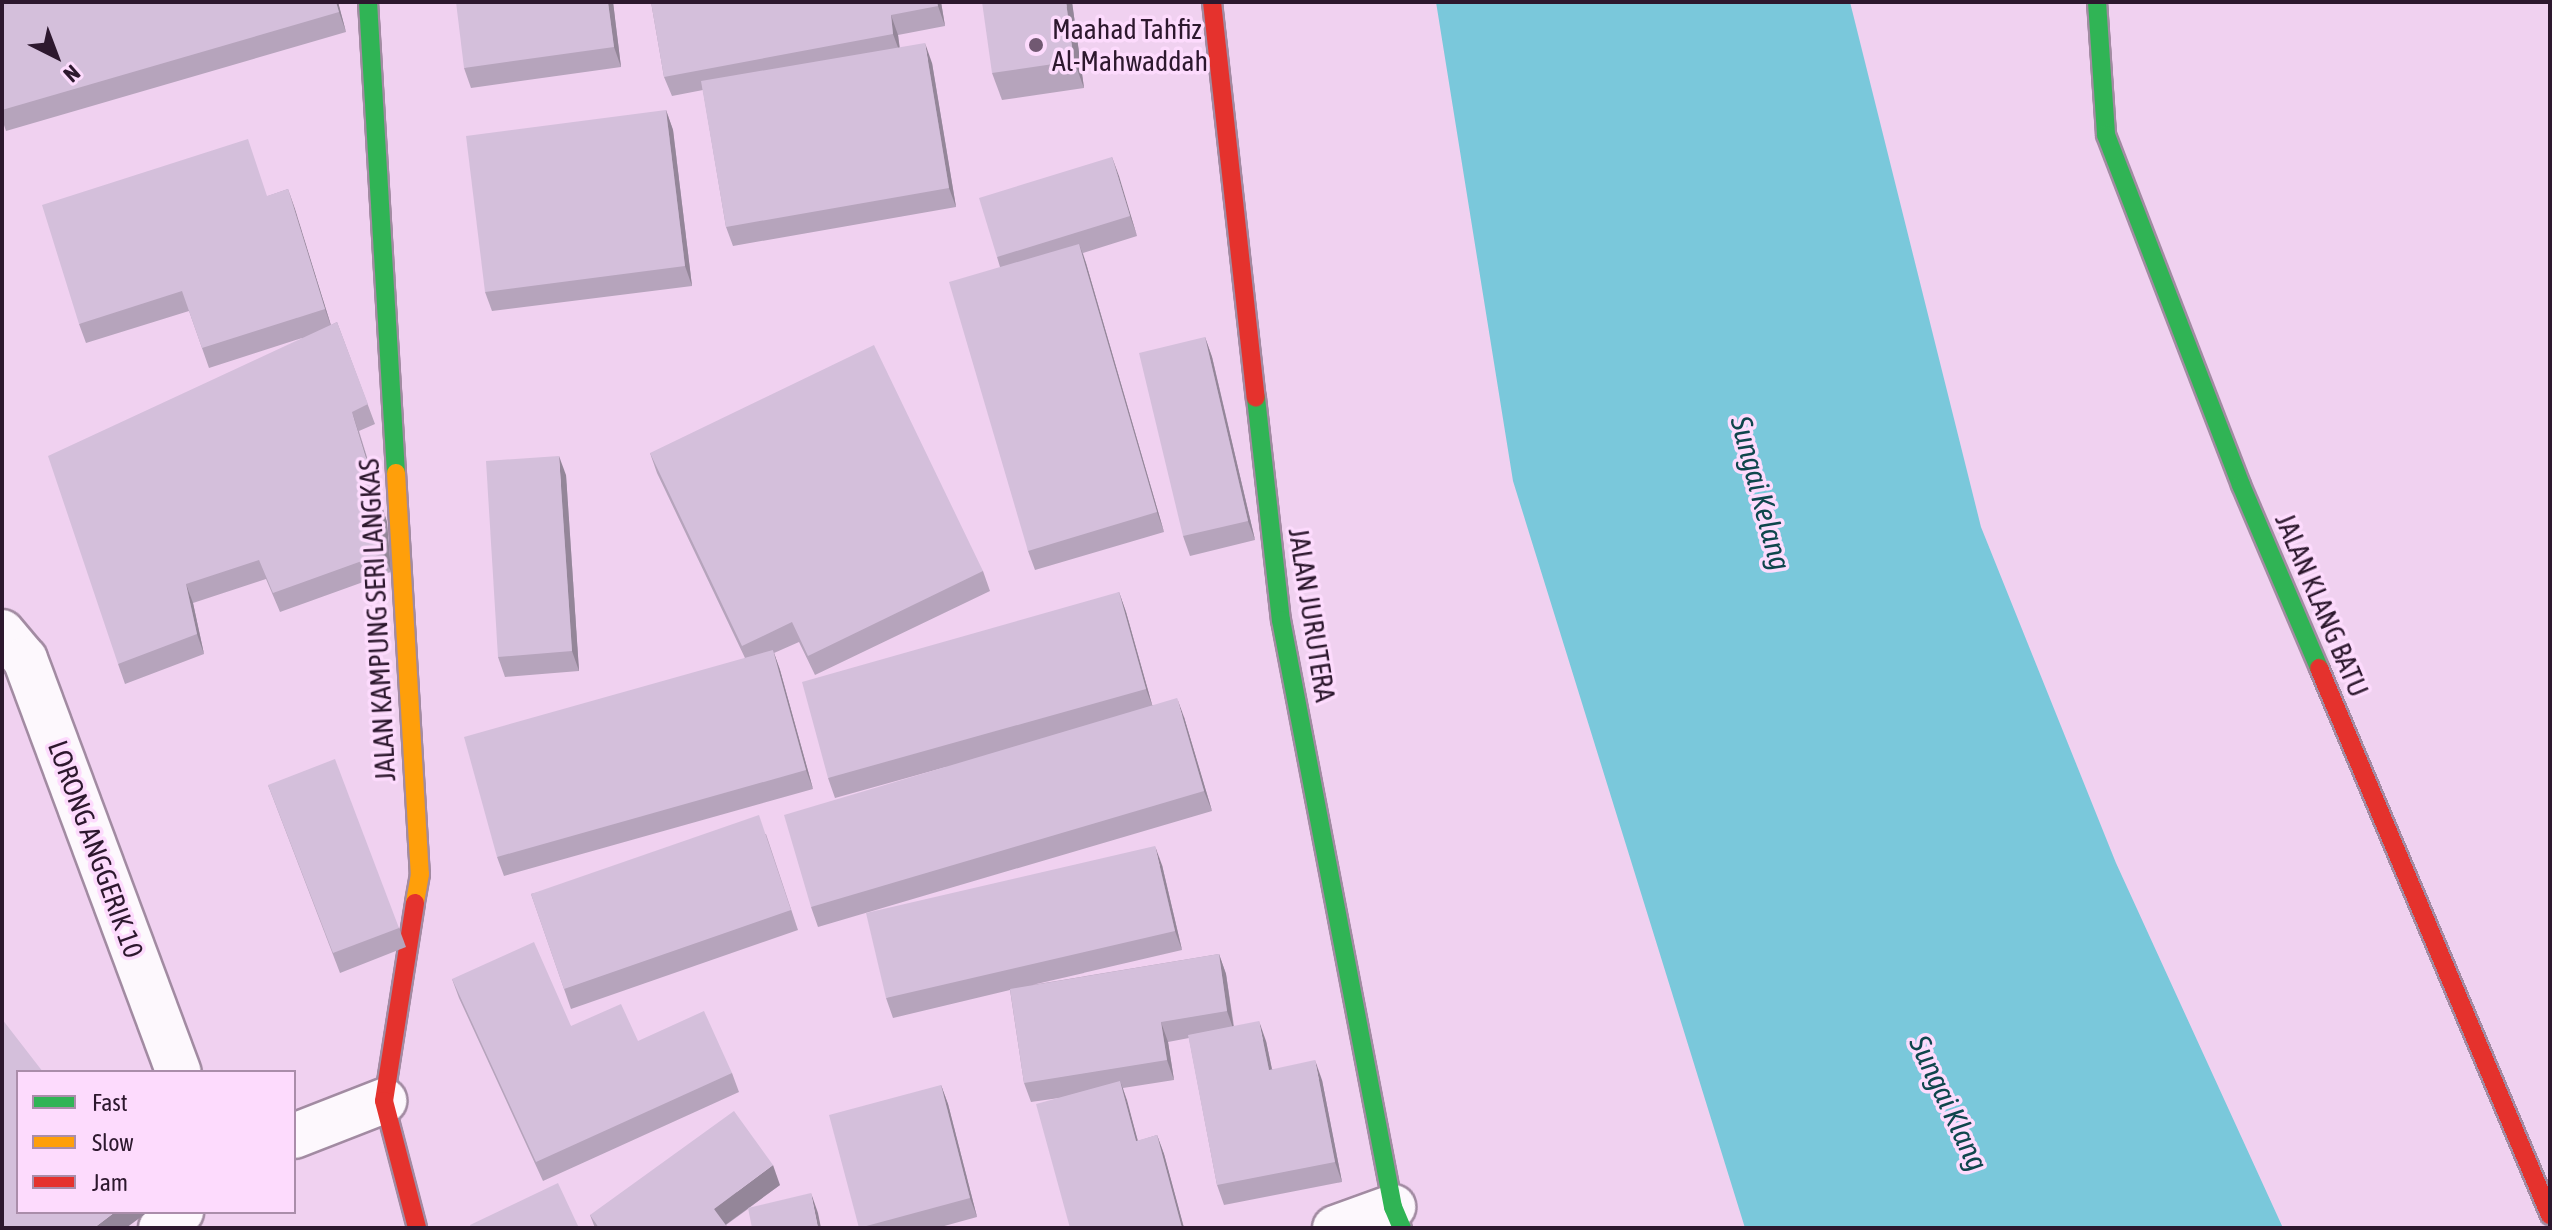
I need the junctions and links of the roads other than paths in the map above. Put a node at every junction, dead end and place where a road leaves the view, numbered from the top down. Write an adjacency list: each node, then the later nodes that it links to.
1 (368, 2): 6 (street, JALAN KAMPUNG SERI LANGKAS)
2 (1212, 2): 10 (street, JALAN JURUTERA)
3 (2097, 2): 9 (street, JALAN KLANG BATU)
4 (2, 632): 5 (street, LORONG ANGGERIK 10)
5 (178, 1070)
6 (384, 1101): 7 (street); 12 (street, JALAN KAMPUNG SERI LANGKAS)
7 (308, 1130)
8 (178, 1214): 11 (street)
9 (2550, 1215)
10 (1397, 1218): 13 (street)
11 (161, 1228)
12 (417, 1228)
13 (1335, 1228)

